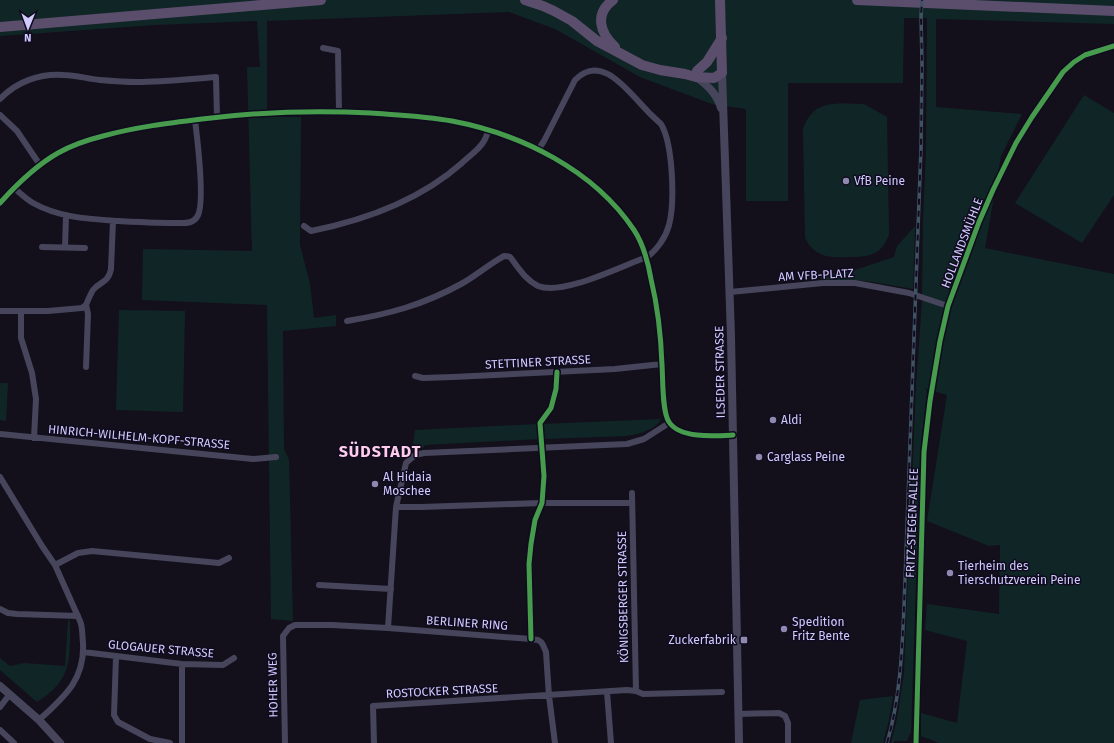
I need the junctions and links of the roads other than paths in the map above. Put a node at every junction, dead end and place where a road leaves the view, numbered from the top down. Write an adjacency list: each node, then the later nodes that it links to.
1 (321, 0): 9 (main road)
2 (525, 0): 13 (main road)
3 (613, 0): 13 (main road)
4 (857, 0): 7 (main road)
5 (946, 0): 7 (main road)
6 (720, 2): 10 (main road)
7 (978, 5): 8 (main road)
8 (1114, 11)
9 (0, 27)
10 (722, 38): 14 (main road); 15 (main road)
11 (1114, 46): 36 (street, HOLLANDSMÜHLE)
12 (323, 48): 17 (street)
13 (625, 56): 15 (main road)
14 (722, 73): 15 (main road); 18 (street, ILSEDER STRASSE)
15 (697, 74): 18 (street)
16 (0, 99): 20 (street)
17 (339, 112): 20 (street); 22 (street)
18 (723, 112): 34 (street, ILSEDER STRASSE)
19 (0, 115): 24 (street)
20 (216, 117): 21 (street)
21 (195, 120): 24 (street); 28 (street)
22 (489, 130): 23 (street); 29 (street)
23 (538, 150): 33 (street); 33 (street)
24 (40, 165): 25 (street)
25 (14, 188): 26 (street); 27 (street)
26 (0, 204)
27 (66, 216): 28 (street); 31 (street)
28 (113, 221): 35 (street)
29 (304, 226)
30 (42, 247): 31 (street)
31 (66, 247): 32 (street)
32 (85, 248)
33 (646, 257): 39 (street); 40 (street)
34 (730, 292): 36 (street, AM VFB-PLATZ); 45 (street, ILSEDER STRASSE)
35 (86, 305): 38 (street); 41 (street)
36 (948, 306): 86 (street, FRITZ-STEGEN-ALLEE)
37 (0, 311): 38 (street)
38 (21, 312): 46 (street)
39 (347, 321)
40 (662, 364): 42 (street, STETTINER STRASSE); 43 (street)
41 (86, 367)
42 (415, 376)
43 (670, 423): 45 (street); 51 (street)
44 (0, 434): 46 (street, HINRICH-WILHELM-KOPF-STRASSE)
45 (733, 435): 71 (street, ILSEDER STRASSE)
46 (34, 438): 47 (street, HINRICH-WILHELM-KOPF-STRASSE)
47 (276, 457)
48 (0, 476): 53 (street)
49 (632, 493): 50 (street, KÖNIGSBERGER STRASSE)
50 (632, 503): 51 (street); 65 (street, KÖNIGSBERGER STRASSE)
51 (396, 507): 55 (street)
52 (229, 558): 53 (street)
53 (55, 565): 57 (street)
54 (319, 585): 55 (street)
55 (391, 589): 59 (street)
56 (0, 609): 57 (street)
57 (78, 616): 60 (street)
58 (289, 628): 59 (street, BERLINER RING); 80 (street, HOHER WEG)
59 (388, 628): 69 (street, BERLINER RING)
60 (84, 652): 61 (street, GLOGAUER STRASSE); 72 (street)
61 (116, 657): 63 (street, GLOGAUER STRASSE); 78 (street)
62 (234, 658): 63 (street, GLOGAUER STRASSE)
63 (182, 664): 79 (street)
64 (0, 686): 68 (street)
65 (636, 691): 66 (street); 67 (street)
66 (607, 692): 69 (street); 83 (street)
67 (722, 692)
68 (10, 694): 70 (street); 72 (street)
69 (549, 696): 81 (street, ROSTOCKER STRASSE); 82 (street, BERLINER RING)
70 (0, 707)
71 (738, 714): 84 (street, ILSEDER STRASSE); 85 (street)
72 (39, 720): 73 (street)
73 (48, 728): 76 (street); 77 (street)
74 (0, 730): 75 (street)
75 (14, 743)
76 (60, 743)
77 (68, 743)
78 (170, 743)
79 (182, 743)
80 (285, 743)
81 (374, 743)
82 (555, 743)
83 (611, 743)
84 (739, 743)
85 (788, 743)
86 (916, 743)

